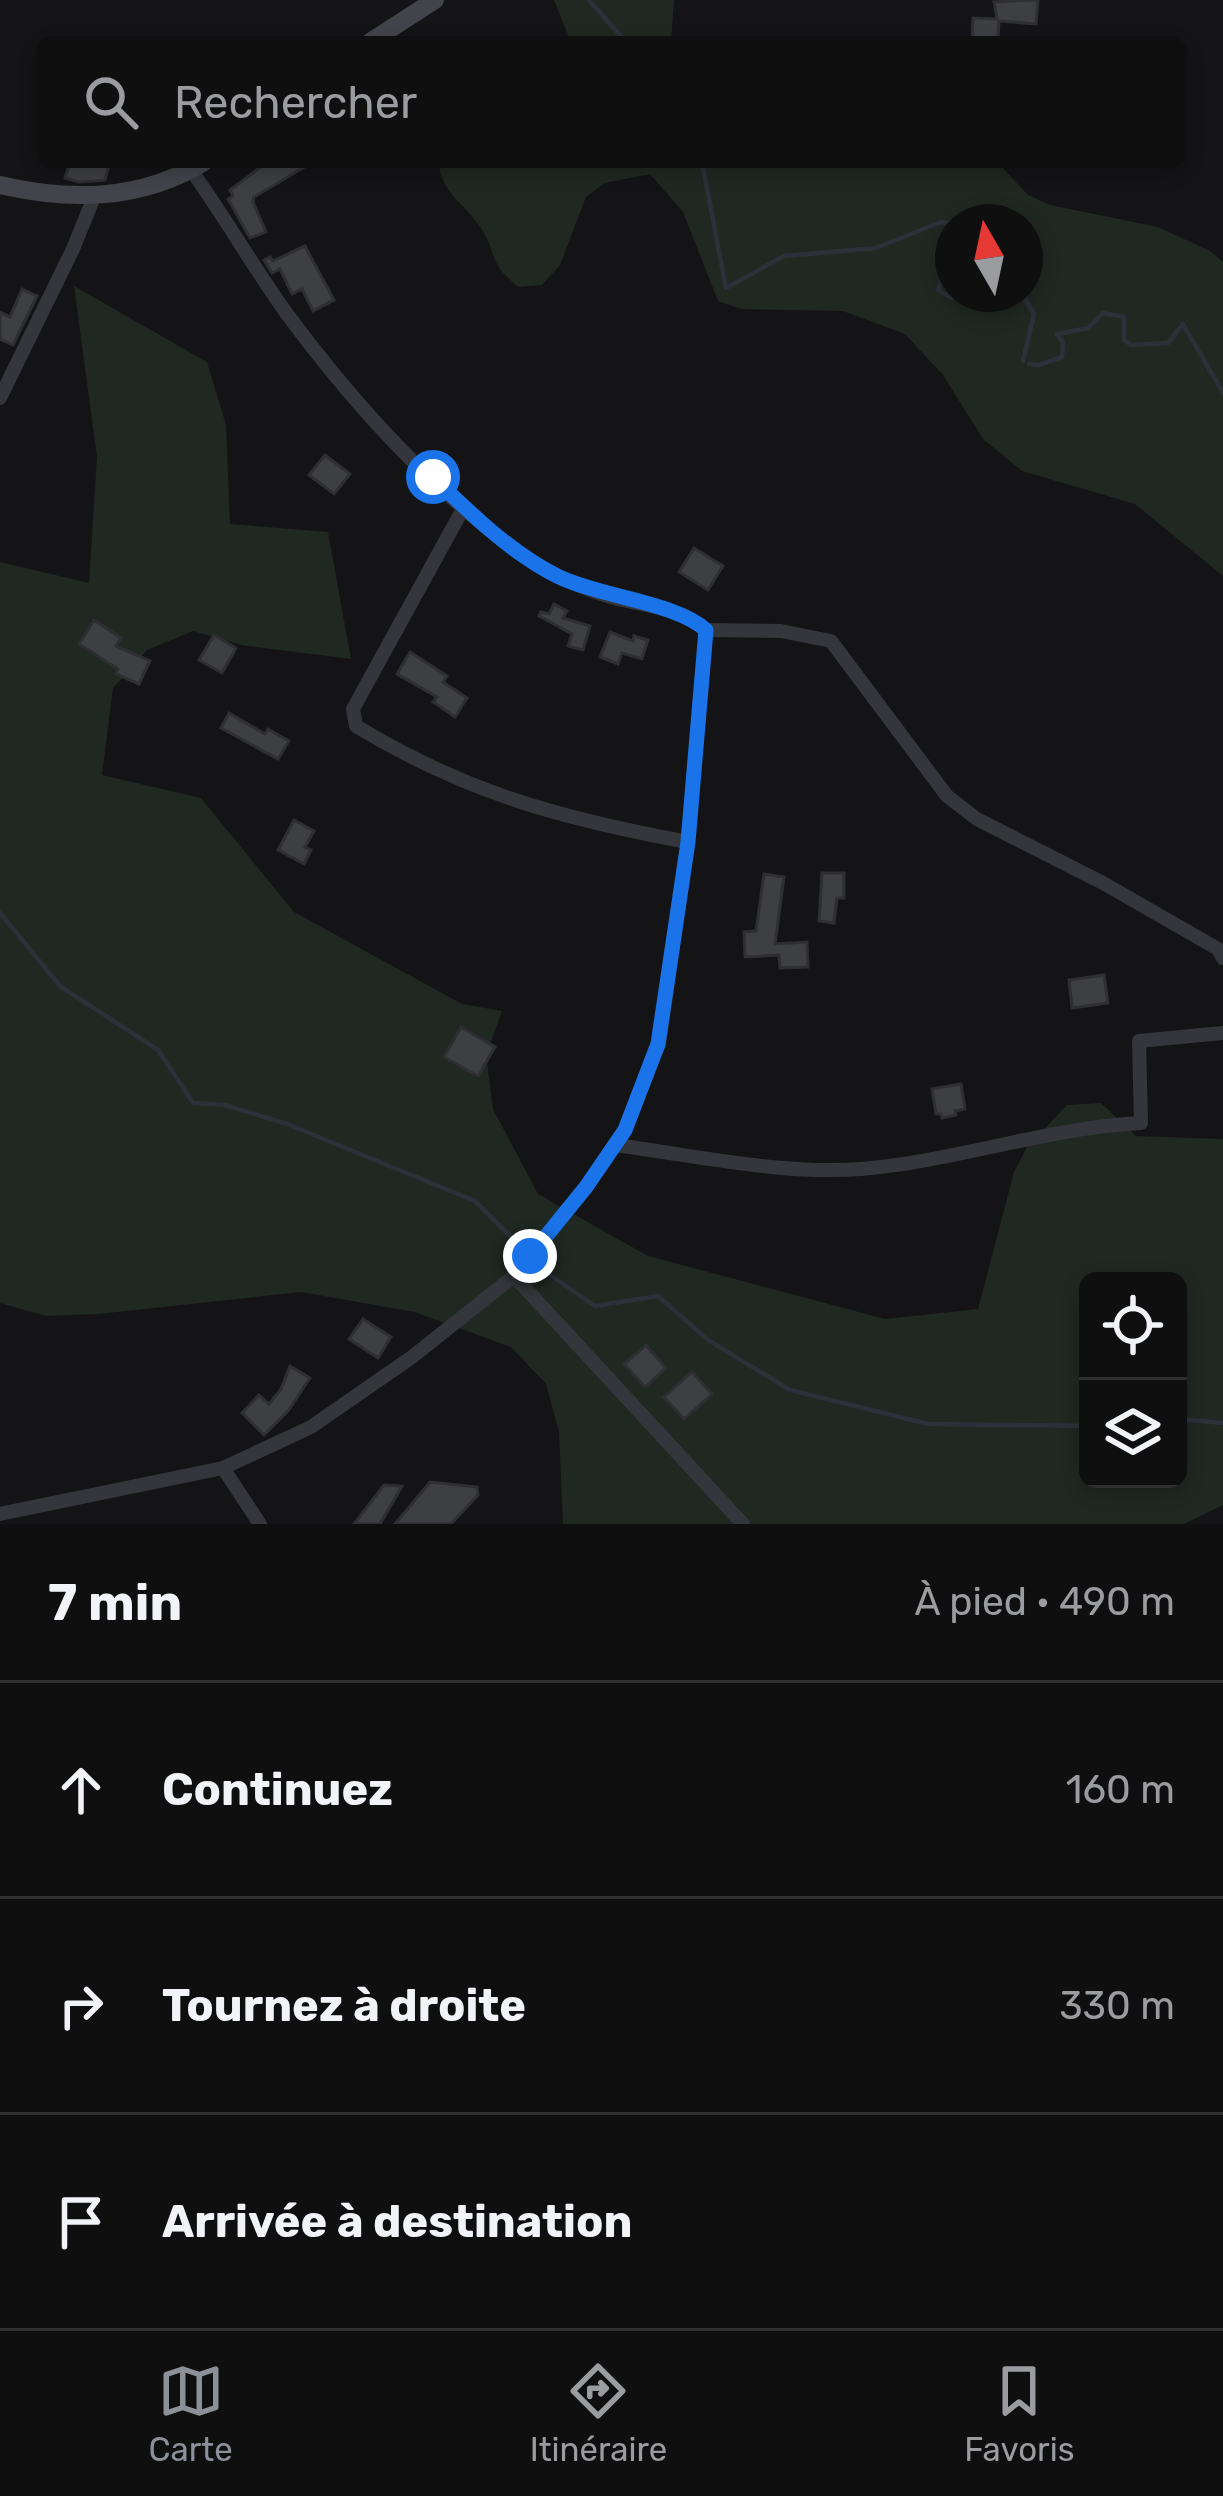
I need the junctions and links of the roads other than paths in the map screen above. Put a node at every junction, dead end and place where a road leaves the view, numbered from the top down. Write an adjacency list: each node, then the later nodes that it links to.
1 (435, 0): 2 (street)
2 (379, 36)
3 (192, 168): 6 (street)
4 (198, 168): 8 (street)
5 (0, 185): 6 (street)
6 (94, 197): 7 (street)
7 (0, 398)
8 (464, 507): 9 (street); 10 (street)
9 (706, 630): 10 (street); 11 (street)
10 (688, 842): 13 (street)
11 (1222, 952)
12 (1223, 1033): 13 (street)
13 (614, 1145): 14 (street)
14 (514, 1276): 15 (street); 18 (street)
15 (224, 1468): 16 (street); 17 (street)
16 (0, 1514)
17 (260, 1524)
18 (743, 1524)

